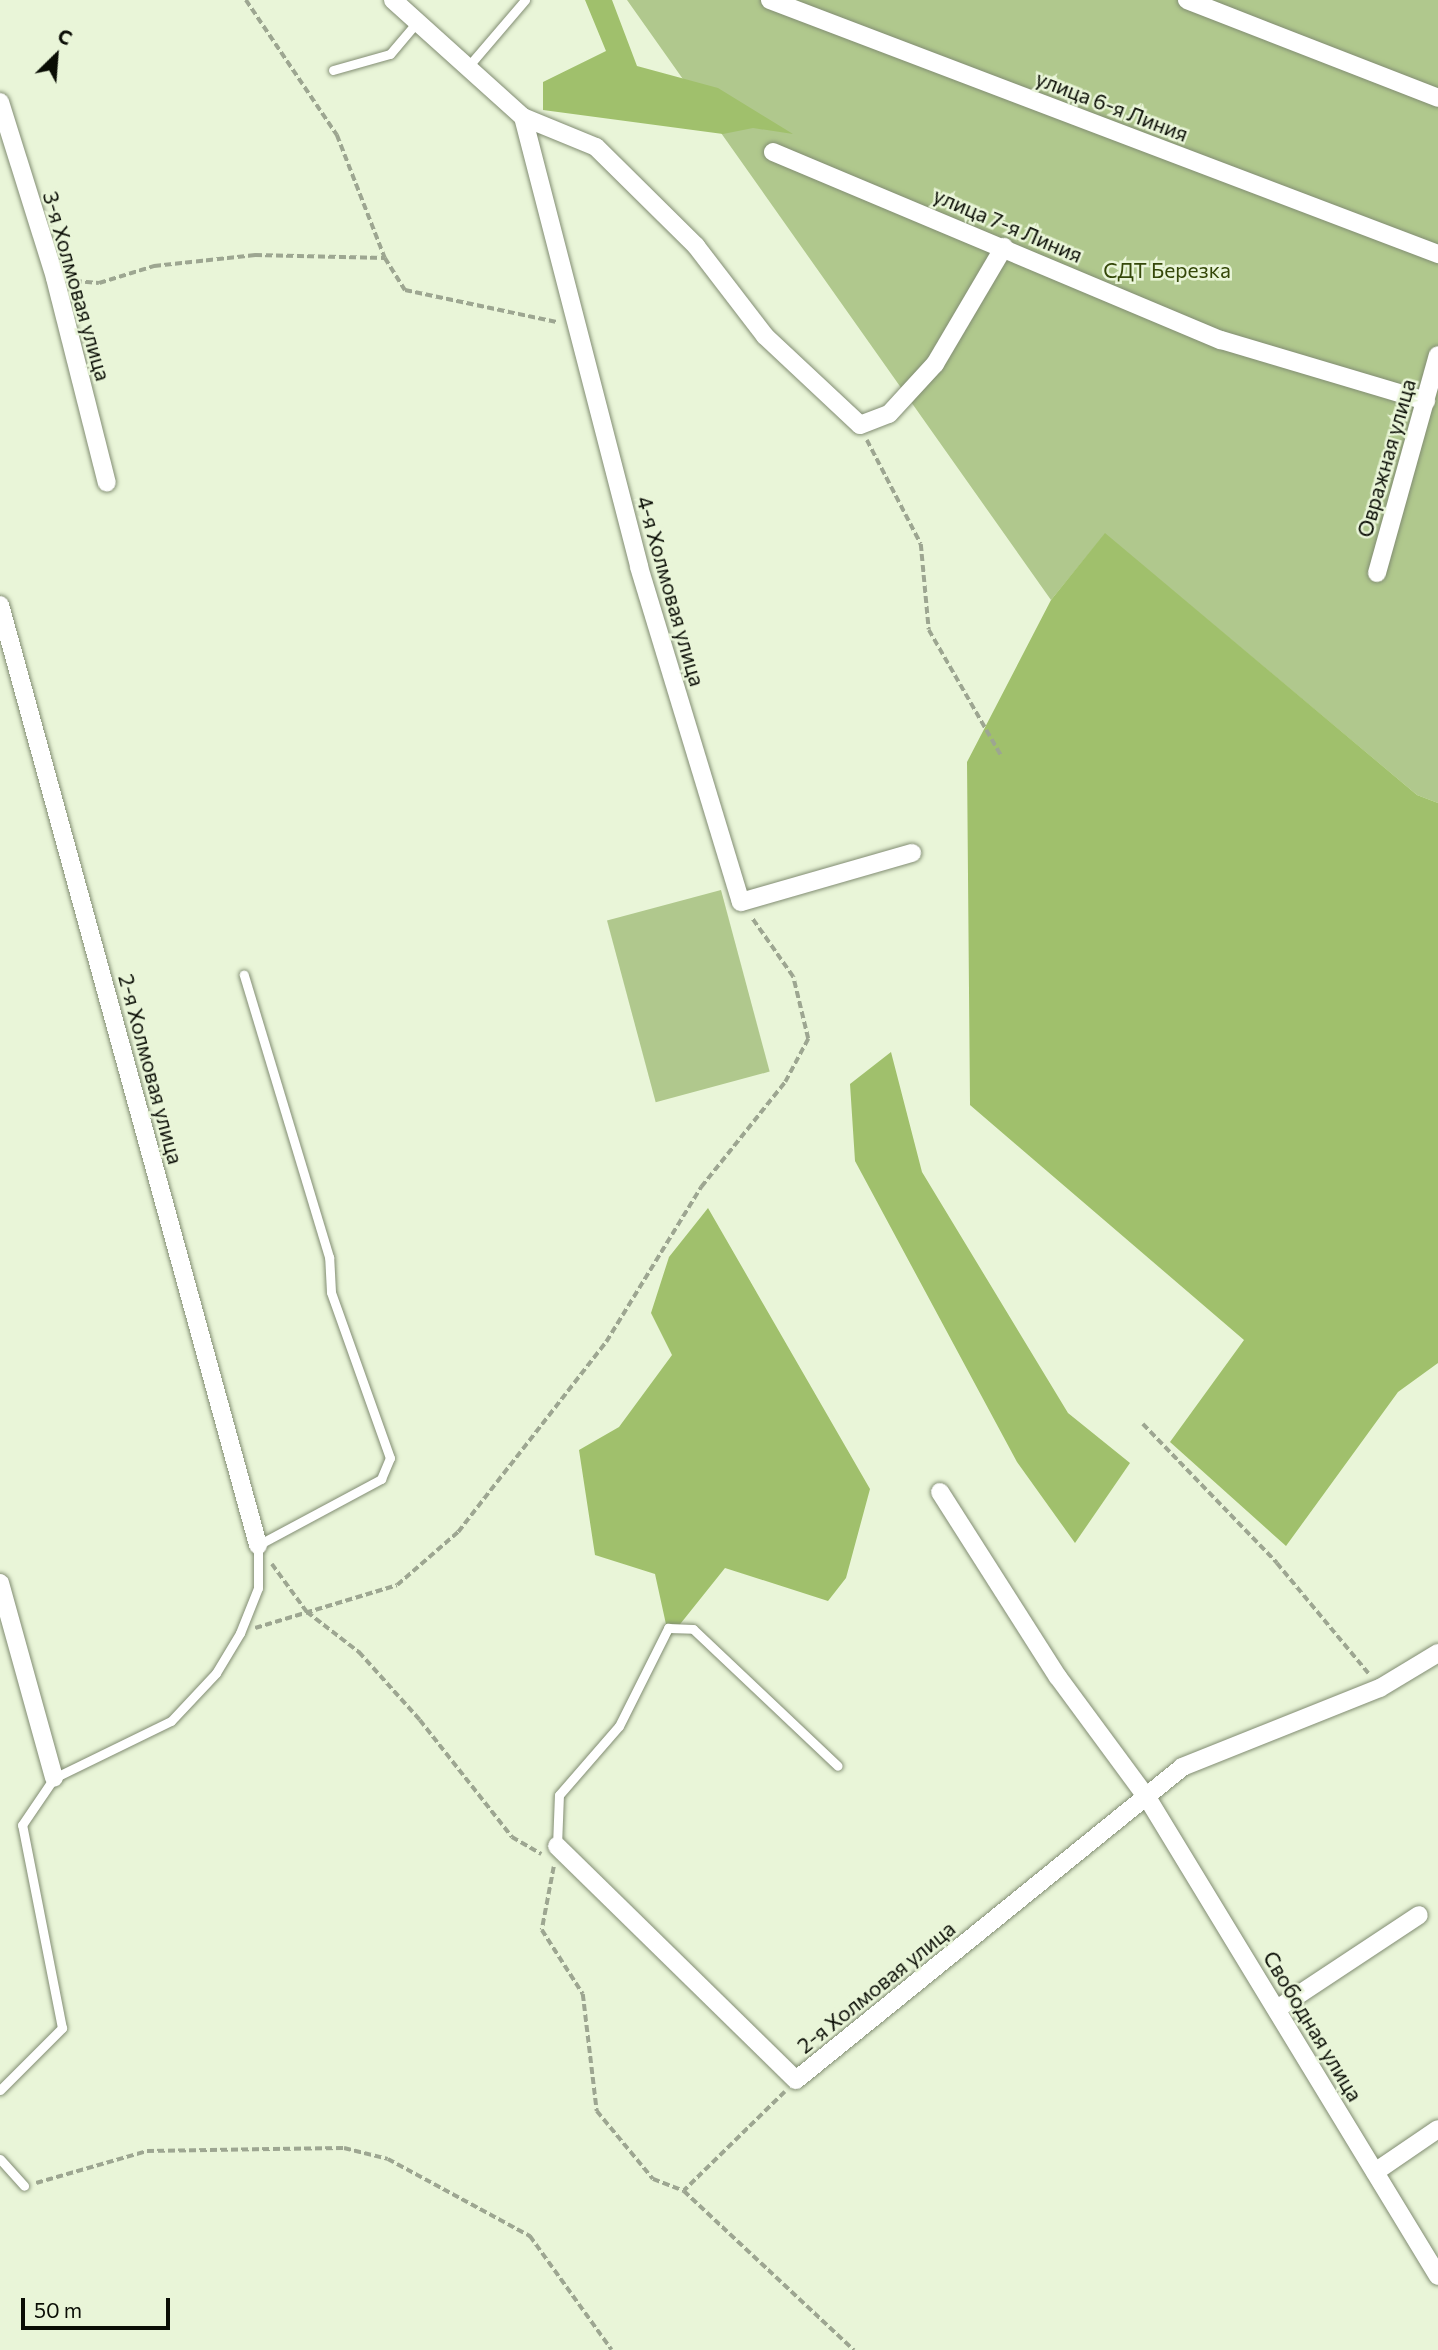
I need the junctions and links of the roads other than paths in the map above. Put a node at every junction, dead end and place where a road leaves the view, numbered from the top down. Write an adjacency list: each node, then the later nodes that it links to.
1 (393, 0): 5 (street)
2 (526, 0): 7 (lane)
3 (770, 0): 13 (street, улица 6-я Линия)
4 (1187, 0): 8 (street)
5 (419, 20): 6 (lane); 7 (street)
6 (333, 70)
7 (465, 70): 10 (street)
8 (1438, 98)
9 (0, 102): 16 (street, 3-я Холмовая улица)
10 (523, 117): 12 (street); 19 (street, 4-я Холмовая улица)
11 (773, 152): 12 (street, улица 7-я Линия)
12 (1004, 247): 15 (street, улица 7-я Линия)
13 (1438, 254)
14 (1438, 355): 15 (street, Овражная улица)
15 (1426, 401): 17 (street, Овражная улица)
16 (107, 483)
17 (1377, 573)
18 (0, 605): 22 (street, 2-я Холмовая улица)
19 (912, 853)
20 (244, 975): 22 (lane)
21 (940, 1492): 27 (street, Свободная улица)
22 (258, 1545): 26 (lane)
23 (0, 1583): 26 (street)
24 (1438, 1653): 27 (street, 2-я Холмовая улица)
25 (838, 1766): 28 (lane)
26 (54, 1778): 31 (lane)
27 (1148, 1799): 28 (street, 2-я Холмовая улица); 30 (street, Свободная улица)
28 (556, 1854)
29 (1419, 1915): 30 (street)
30 (1277, 2009): 34 (street, Свободная улица)
31 (0, 2090)
32 (1438, 2129): 34 (street)
33 (0, 2159): 35 (lane)
34 (1375, 2172): 36 (street, Свободная улица)
35 (24, 2186)
36 (1438, 2276)

